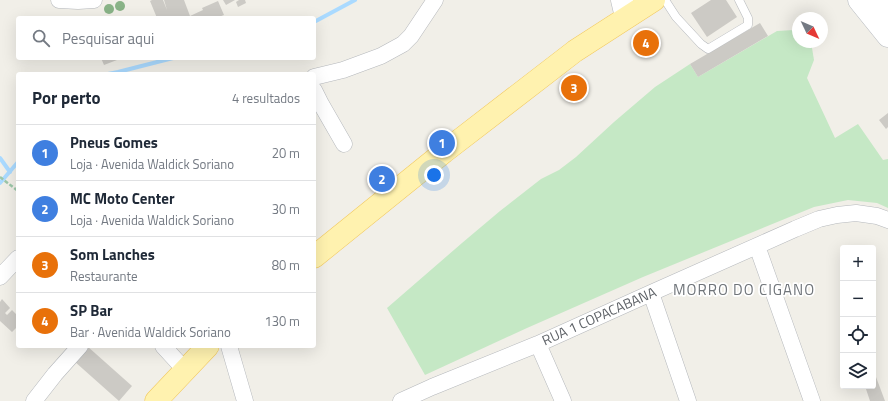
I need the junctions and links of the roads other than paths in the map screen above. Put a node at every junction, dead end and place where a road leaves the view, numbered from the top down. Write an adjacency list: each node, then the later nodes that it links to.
1 (59, 0): 2 (street)
2 (94, 0)
3 (435, 0): 9 (street)
4 (665, 0): 5 (lane)
5 (739, 0)
6 (858, 0): 8 (main road)
7 (635, 5): 14 (main road)
8 (886, 16)
9 (316, 77)
10 (316, 94): 11 (street)
11 (344, 144)
12 (888, 220): 13 (street, RUA 1 COPACABANA)
13 (758, 246): 17 (street, RUA 1 COPACABANA); 31 (street)
14 (316, 255)
15 (16, 260): 16 (street)
16 (0, 277)
17 (651, 293): 18 (street, RUA 1 COPACABANA); 30 (street)
18 (538, 344): 24 (street, RUA 1 COPACABANA); 29 (street)
19 (78, 348): 25 (street)
20 (165, 348): 23 (street)
21 (206, 348): 23 (main road)
22 (230, 348): 27 (street)
23 (185, 370): 26 (main road)
24 (435, 394): 28 (street, RUA 1 COPACABANA)
25 (34, 401)
26 (156, 401)
27 (245, 401)
28 (401, 401)
29 (563, 401)
30 (688, 401)
31 (812, 401)

